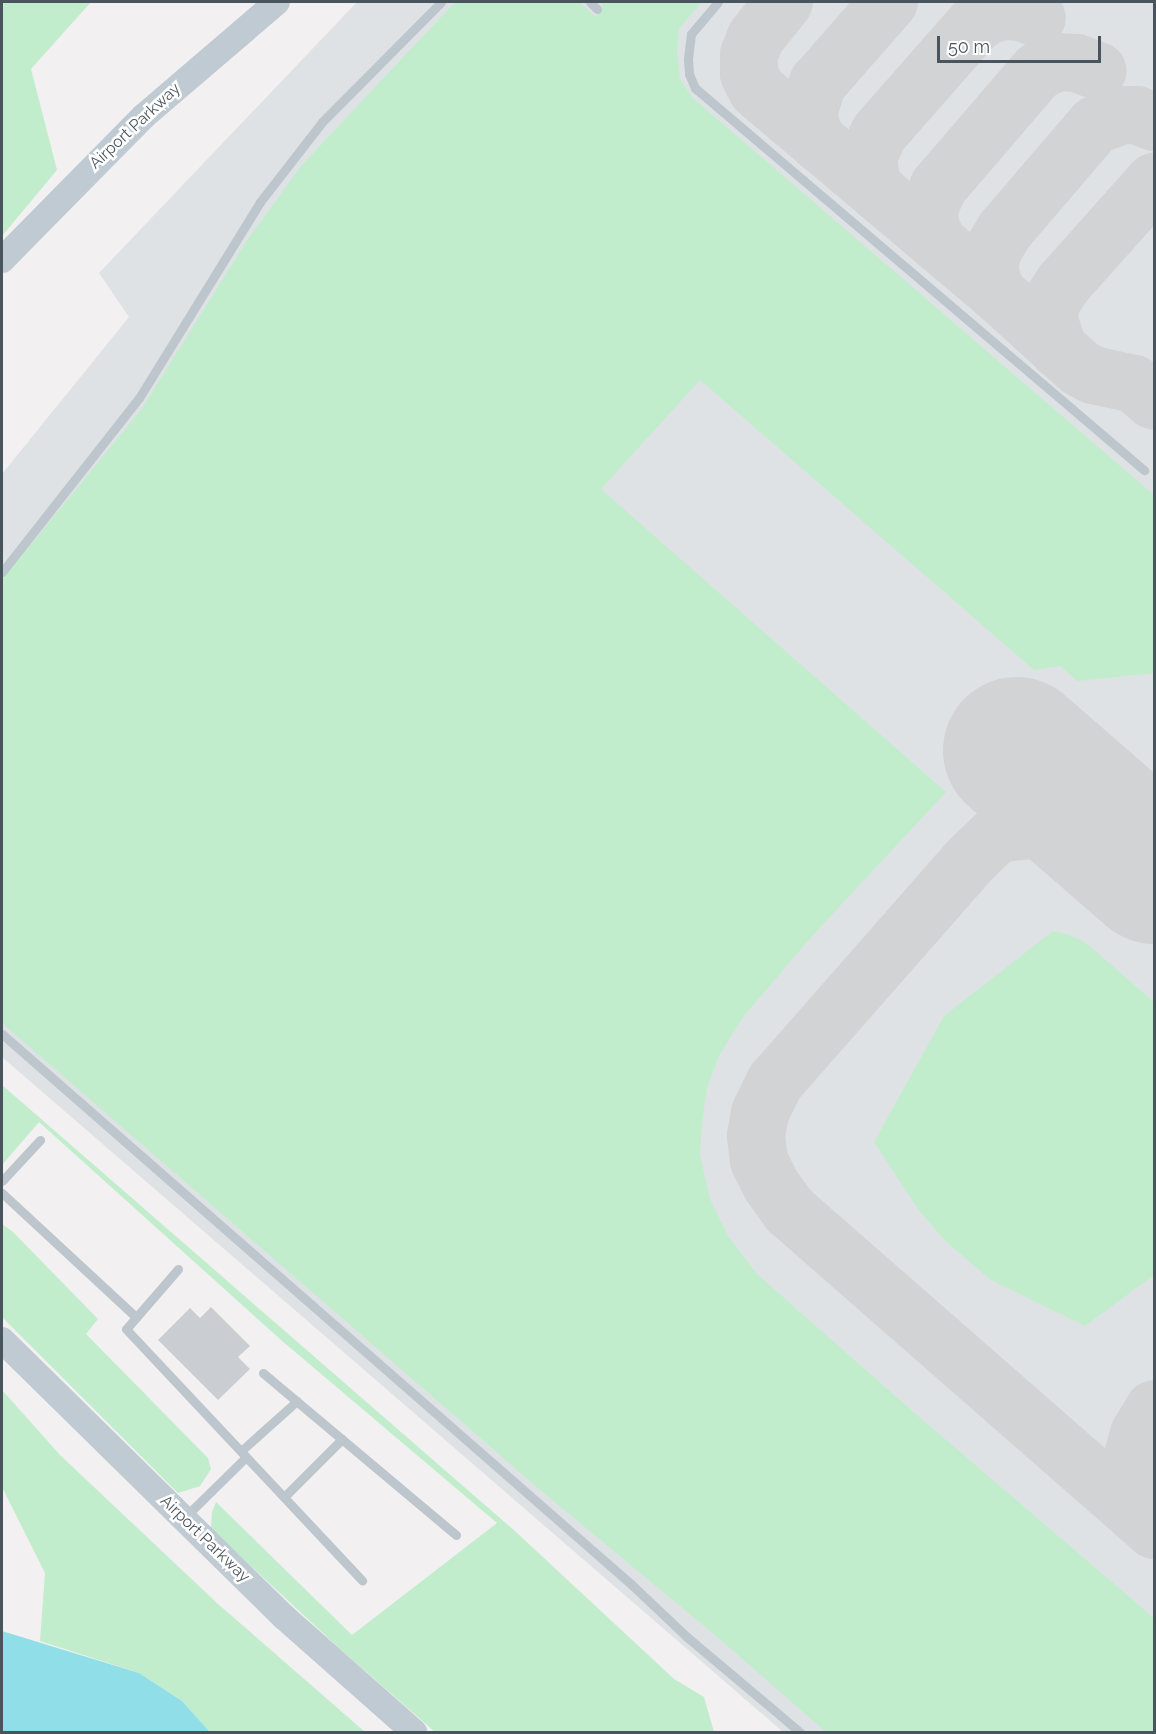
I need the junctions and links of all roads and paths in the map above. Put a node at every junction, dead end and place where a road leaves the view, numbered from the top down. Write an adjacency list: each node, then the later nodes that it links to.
1 (277, 2): 4 (main road, Airport Parkway)
2 (441, 2): 6 (lane)
3 (718, 2): 5 (lane)
4 (2, 260)
5 (1144, 470)
6 (2, 572)
7 (2, 1034): 23 (lane)
8 (40, 1140): 9 (lane)
9 (2, 1181)
10 (2, 1193): 12 (lane)
11 (178, 1269): 12 (lane)
12 (136, 1317): 17 (lane)
13 (2, 1340): 19 (main road, Airport Parkway)
14 (263, 1373): 15 (lane)
15 (297, 1401): 16 (lane); 17 (lane)
16 (342, 1439): 18 (lane); 20 (lane)
17 (243, 1454): 18 (lane); 19 (lane)
18 (284, 1497): 21 (lane)
19 (183, 1519): 22 (main road, Airport Parkway)
20 (456, 1535)
21 (362, 1580)
22 (414, 1732)
23 (800, 1732)

